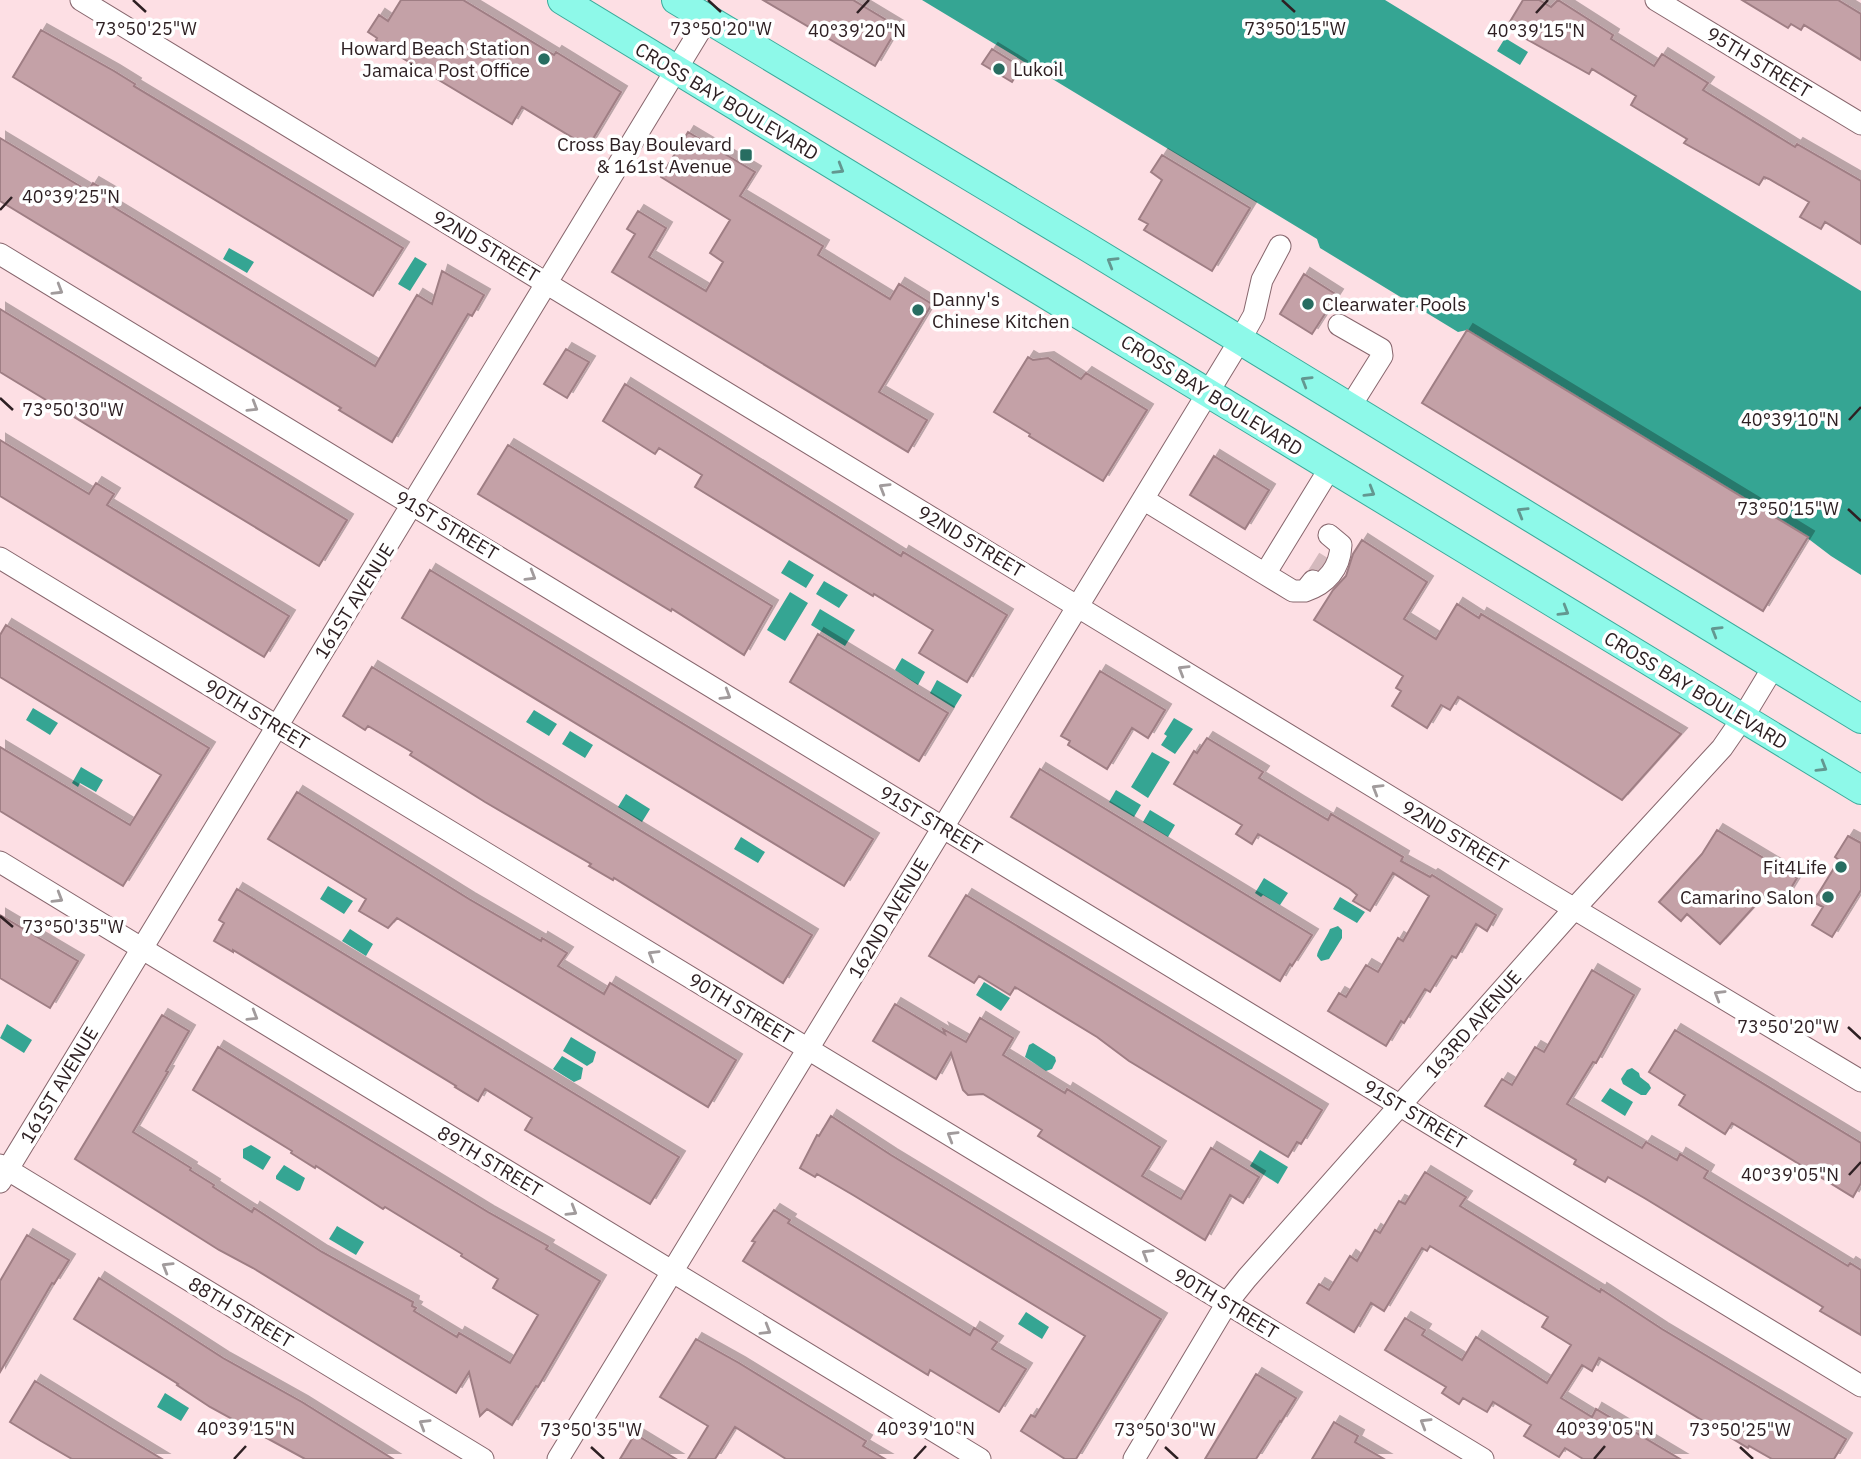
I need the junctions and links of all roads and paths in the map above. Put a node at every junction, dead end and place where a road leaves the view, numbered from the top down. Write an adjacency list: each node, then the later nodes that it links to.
1 (81, 0): 10 (street, 92ND STREET)
2 (562, 0): 6 (main road, CROSS BAY BOULEVARD)
3 (676, 0): 5 (main road)
4 (1656, 0): 7 (street, 95TH STREET)
5 (707, 19): 6 (street, 161ST AVENUE); 12 (main road, one-way to 5)
6 (675, 70): 10 (street, 161ST AVENUE); 13 (main road, CROSS BAY BOULEVARD, one-way to 13)
7 (1861, 124)
8 (1280, 246): 12 (street, 162ND AVENUE)
9 (0, 254): 17 (street, 91ST STREET, one-way to 17)
10 (548, 284): 17 (street, 161ST AVENUE); 21 (street, 92ND STREET, one-way to 10)
11 (1339, 325): 14 (street)
12 (1240, 340): 13 (street, 162ND AVENUE); 14 (main road, one-way to 12)
13 (1208, 392): 15 (main road, CROSS BAY BOULEVARD); 16 (street, 162ND AVENUE)
14 (1350, 407): 22 (main road, one-way to 14)
15 (1330, 468): 18 (street); 23 (main road, CROSS BAY BOULEVARD, one-way to 23)
16 (1143, 499): 20 (street); 21 (street, 162ND AVENUE)
17 (414, 505): 25 (street, 161ST AVENUE); 27 (street, 91ST STREET, one-way to 27)
18 (1300, 517): 20 (street); 20 (street)
19 (0, 558): 25 (street, 90TH STREET)
20 (1265, 574)
21 (1077, 606): 27 (street, 162ND AVENUE); 29 (street, 92ND STREET, one-way to 21)
22 (1774, 666): 23 (street, 163RD AVENUE); 24 (main road)
23 (1742, 719): 26 (main road, CROSS BAY BOULEVARD, one-way to 26); 29 (street, 163RD AVENUE)
24 (1861, 719)
25 (278, 727): 30 (street, 161ST AVENUE); 31 (street, 90TH STREET, one-way to 25)
26 (1861, 790)
27 (943, 827): 31 (street, 162ND AVENUE); 33 (street, 91ST STREET)
28 (0, 862): 30 (street, 89TH STREET, one-way to 30)
29 (1574, 909): 32 (street, 92ND STREET, one-way to 29); 33 (street, 163RD AVENUE)
30 (142, 949): 34 (street, 161ST AVENUE); 35 (street, 89TH STREET, one-way to 35)
31 (808, 1049): 35 (street, 162ND AVENUE); 36 (street, 90TH STREET, one-way to 31)
32 (1861, 1081)
33 (1401, 1106): 36 (street, 163RD AVENUE); 37 (street, 91ST STREET)
34 (3, 1173): 38 (street, 88TH STREET, one-way to 34)
35 (672, 1272): 39 (street, 162ND AVENUE); 40 (street, 89TH STREET, one-way to 40)
36 (1227, 1303): 41 (street, 163RD AVENUE); 42 (street, 90TH STREET, one-way to 36)
37 (1861, 1387)
38 (482, 1459)
39 (558, 1459)
40 (980, 1459)
41 (1134, 1459)
42 (1483, 1459)

